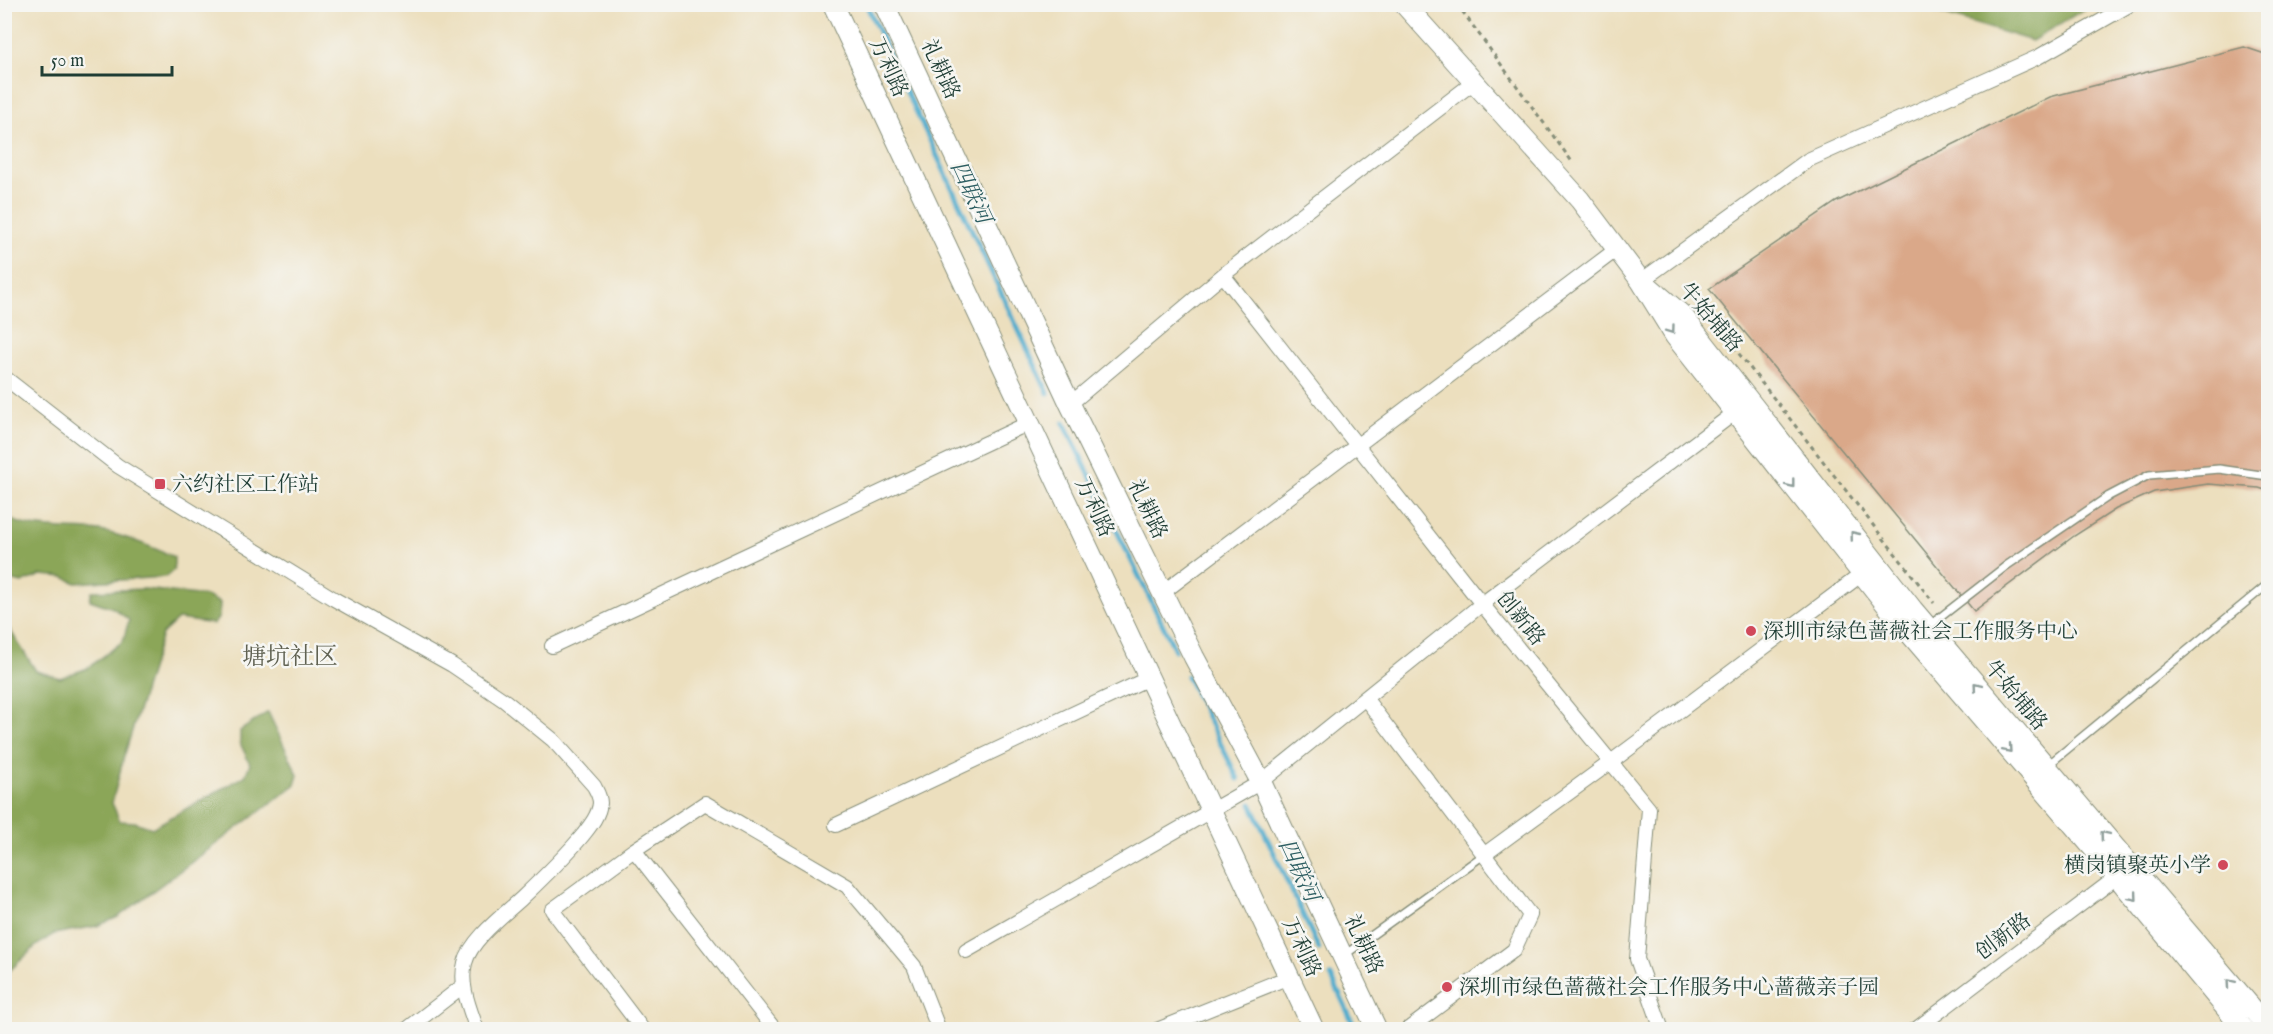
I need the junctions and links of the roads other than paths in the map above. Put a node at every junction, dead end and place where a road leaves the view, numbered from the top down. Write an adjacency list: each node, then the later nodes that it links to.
1 (833, 4): 12 (street, 万利路)
2 (884, 4): 10 (street, 礼耕路)
3 (1404, 4): 5 (street, 牛始埔路)
4 (2131, 4): 8 (street)
5 (1474, 82): 6 (street, 牛始埔路); 7 (street)
6 (1617, 249): 8 (street, 牛始埔路); 13 (street)
7 (1222, 275): 10 (street); 13 (street, 创新路)
8 (1641, 281): 11 (street, 牛始埔路)
9 (4, 376): 34 (street)
10 (1070, 404): 17 (street, 礼耕路)
11 (1742, 407): 15 (street, 牛始埔路, one-way to 15); 18 (street); 19 (street, 牛始埔路, one-way to 11)
12 (1029, 423): 20 (street); 21 (street, 万利路)
13 (1358, 445): 17 (street); 18 (street, 创新路)
14 (2268, 476): 19 (lane)
15 (1862, 574): 19 (street, 牛始埔路); 23 (street)
16 (2268, 584): 24 (lane)
17 (1162, 593): 25 (street, 礼耕路)
18 (1482, 604): 22 (street); 23 (street, 创新路)
19 (1921, 633): 24 (street, 牛始埔路, one-way to 19); 30 (street, 牛始埔路, one-way to 30)
20 (552, 646)
21 (1149, 678): 26 (street, 万利路); 27 (street)
22 (1365, 698): 25 (street); 29 (street)
23 (1611, 762): 29 (street); 45 (street, 创新路)
24 (2046, 767): 35 (street, 牛始埔路, one-way to 24)
25 (1261, 782): 26 (street); 32 (street, 礼耕路)
26 (1211, 810): 31 (street); 33 (street, 万利路)
27 (837, 825)
28 (634, 850): 39 (street); 40 (street); 41 (street)
29 (1485, 854): 32 (lane); 44 (street)
30 (2117, 877): 46 (street, 创新路); 47 (street, 牛始埔路, one-way to 47)
31 (966, 951)
32 (1343, 956): 43 (street, 礼耕路)
33 (1289, 977): 36 (street); 42 (street, 万利路)
34 (464, 985): 37 (street); 38 (street)
35 (2268, 1027)
36 (1162, 1028)
37 (406, 1029)
38 (477, 1029)
39 (643, 1029)
40 (775, 1029)
41 (939, 1029)
42 (1314, 1029)
43 (1377, 1029)
44 (1407, 1029)
45 (1662, 1029)
46 (1915, 1029)
47 (2244, 1029)

